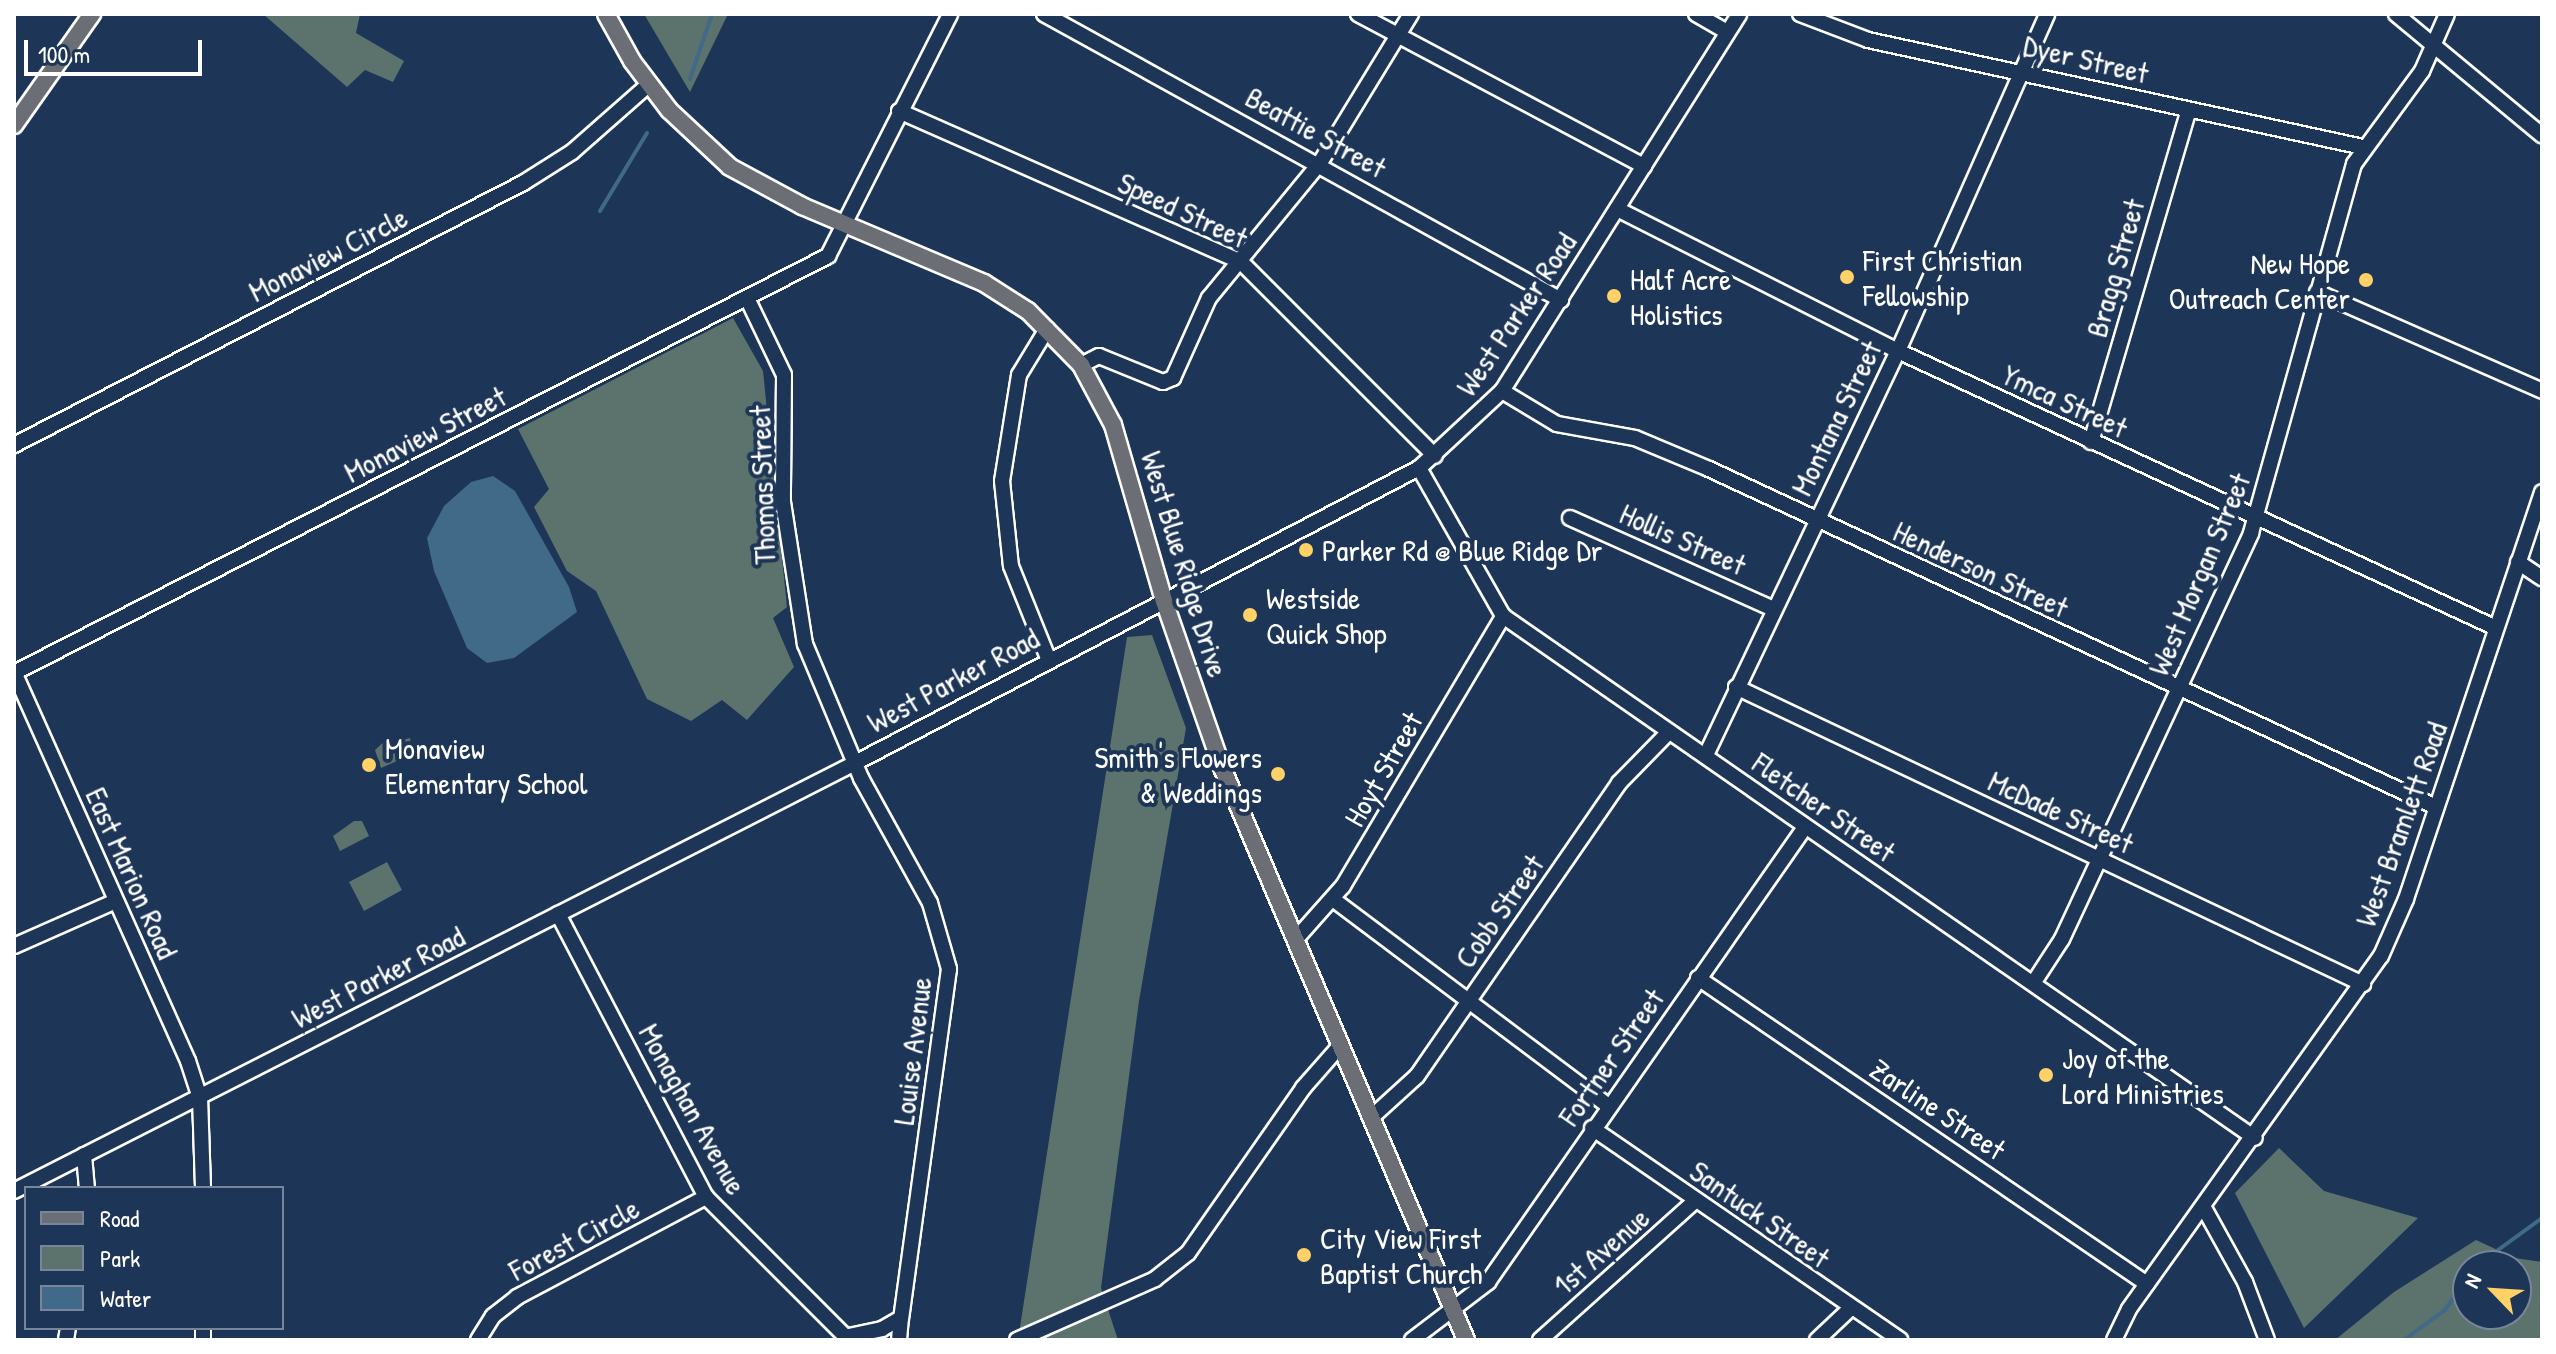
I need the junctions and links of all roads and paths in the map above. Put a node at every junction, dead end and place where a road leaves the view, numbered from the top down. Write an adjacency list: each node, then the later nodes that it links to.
1 (92, 14): 20 (main road)
2 (606, 14): 17 (main road, West Blue Ridge Drive)
3 (950, 14): 19 (street)
4 (1044, 14): 23 (street, Beattie Street)
5 (1358, 14): 14 (street)
6 (1411, 14): 14 (street)
7 (1696, 14): 13 (street)
8 (1739, 14): 13 (street, West Parker Road)
9 (1800, 14): 16 (street, Dyer Street)
10 (2047, 14): 16 (street, Montana Street)
11 (2396, 14): 15 (street)
12 (2447, 14): 15 (street, West Morgan Street)
13 (1727, 32): 24 (street, West Parker Road)
14 (1399, 35): 23 (street); 24 (street)
15 (2434, 44): 21 (street); 22 (street, West Morgan Street)
16 (2021, 71): 18 (street, Dyer Street); 32 (street, Montana Street)
17 (649, 84): 26 (main road, West Blue Ridge Drive); 37 (street, Monaview Circle)
18 (2189, 110): 22 (street, Dyer Street); 36 (street, Bragg Street)
19 (899, 111): 26 (street); 27 (street, Speed Street)
20 (14, 125)
21 (2542, 135)
22 (2363, 147): 28 (street, West Morgan Street)
23 (1320, 163): 27 (street); 30 (street, Beattie Street)
24 (1644, 166): 25 (street, West Parker Road)
25 (1617, 209): 30 (street, West Parker Road); 32 (street, Ymca Street)
26 (842, 223): 29 (street, Monaview Street); 31 (main road, West Blue Ridge Drive)
27 (1241, 262): 33 (street); 38 (street, Speed Street)
28 (2317, 292): 35 (street); 42 (street, West Morgan Street)
29 (747, 298): 51 (street, Monaview Street); 56 (street, Thomas Street)
30 (1561, 300): 34 (street, West Parker Road)
31 (1047, 329): 33 (main road, West Blue Ridge Drive); 50 (street)
32 (1898, 351): 36 (street, Ymca Street); 43 (street, Montana Street)
33 (1081, 365): 46 (main road, West Blue Ridge Drive)
34 (1502, 391): 38 (street, West Parker Road); 43 (street, Henderson Street)
35 (2542, 391)
36 (2091, 442): 42 (street, Ymca Street)
37 (14, 445)
38 (1435, 456): 39 (street, West Parker Road)
39 (1419, 468): 46 (street, West Parker Road); 48 (street, Fletcher Street)
40 (2542, 492): 44 (street, West Bramlett Road)
41 (1570, 518): 47 (street, Hollis Street)
42 (2256, 518): 49 (street, Ymca Street); 53 (street, West Morgan Street)
43 (1815, 520): 47 (street, Montana Street); 53 (street, Henderson Street)
44 (2518, 562): 45 (street); 49 (street, West Bramlett Road)
45 (2542, 578)
46 (1164, 601): 50 (street, West Parker Road); 63 (main road, West Blue Ridge Drive)
47 (1773, 609): 52 (street, Montana Street)
48 (1503, 616): 54 (street, Fletcher Street); 60 (street, Hoyt Street)
49 (2496, 628): 57 (street, West Bramlett Road)
50 (1048, 658): 56 (street, West Parker Road)
51 (14, 672): 61 (street, East Marion Road)
52 (1736, 687): 55 (street, Montana Street); 59 (street, McDade Street)
53 (2179, 691): 57 (street, Henderson Street); 59 (street, West Morgan Street)
54 (1667, 734): 55 (street, Fletcher Street); 68 (street, Cobb Street)
55 (1706, 755): 58 (street, Fletcher Street)
56 (855, 763): 62 (street, West Parker Road); 85 (street, Louise Avenue)
57 (2436, 807): 67 (street, West Bramlett Road)
58 (1805, 827): 65 (street, Fortner Street); 66 (street, Fletcher Street)
59 (2100, 859): 66 (street, West Morgan Street); 67 (street, McDade Street)
60 (1334, 900): 63 (street, Hoyt Street); 68 (street)
61 (116, 901): 64 (street); 70 (street, East Marion Road)
62 (558, 914): 70 (street, West Parker Road); 79 (street, Monaghan Avenue)
63 (1295, 940): 69 (main road, West Blue Ridge Drive)
64 (14, 946)
65 (1698, 978): 71 (street, Fortner Street); 82 (street, Zarline Street)
66 (2034, 982): 74 (street, Fletcher Street)
67 (2363, 984): 74 (street, West Bramlett Road)
68 (1470, 1000): 71 (street); 72 (street, Cobb Street)
69 (1340, 1046): 72 (main road, West Blue Ridge Drive); 89 (street)
70 (200, 1097): 75 (street, West Parker Road); 77 (street)
71 (1608, 1106): 73 (street, Fortner Street)
72 (1373, 1116): 83 (main road, West Blue Ridge Drive)
73 (1592, 1128): 80 (street, Santuck Street); 83 (street, Fortner Street)
74 (2255, 1138): 81 (street, West Bramlett Road)
75 (84, 1155): 76 (street); 78 (street, West Parker Road)
76 (87, 1186)
77 (203, 1186)
78 (14, 1191)
79 (706, 1197): 86 (street, Monaghan Avenue); 87 (street, Forest Circle)
80 (1695, 1201): 84 (street, Santuck Street); 92 (street, 1st Avenue)
81 (2204, 1208): 82 (street, West Bramlett Road); 96 (street)
82 (2147, 1284): 95 (street, West Bramlett Road)
83 (1453, 1307): 90 (street, Fortner Street); 91 (main road, West Blue Ridge Drive)
84 (1851, 1308): 93 (street); 94 (street, Santuck Street)
85 (901, 1318): 86 (street); 88 (street, Louise Avenue)
86 (847, 1339)
87 (478, 1340)
88 (899, 1340)
89 (1017, 1340)
90 (1412, 1340)
91 (1466, 1340)
92 (1540, 1340)
93 (1817, 1340)
94 (1900, 1340)
95 (2114, 1340)
96 (2267, 1340)

